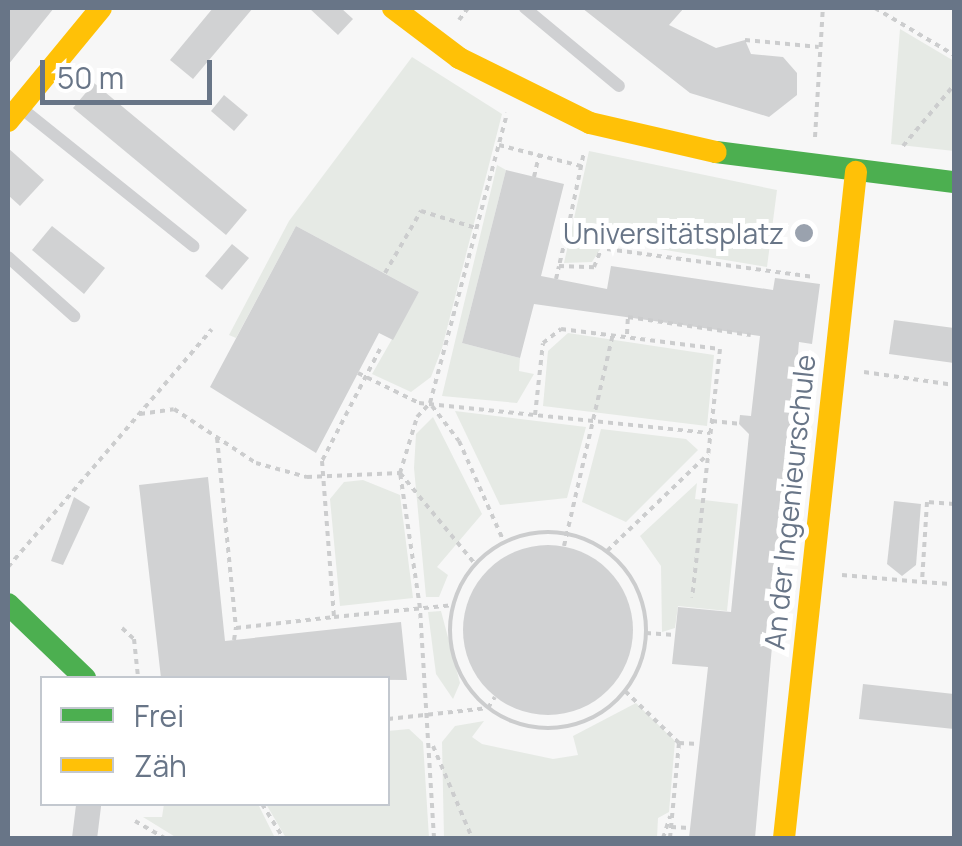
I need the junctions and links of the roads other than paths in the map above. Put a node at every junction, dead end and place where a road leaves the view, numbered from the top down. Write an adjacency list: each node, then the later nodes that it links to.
1 (101, 8): 5 (street)
2 (393, 8): 6 (street)
3 (524, 8): 4 (lane)
4 (619, 86)
5 (14, 114): 8 (lane)
6 (856, 172): 7 (street); 15 (street, An der Ingenieurschule)
7 (954, 182)
8 (193, 246)
9 (8, 257): 10 (lane)
10 (74, 316)
11 (8, 604): 12 (street)
12 (83, 676)
13 (88, 806): 14 (street)
14 (84, 838)
15 (784, 838)

